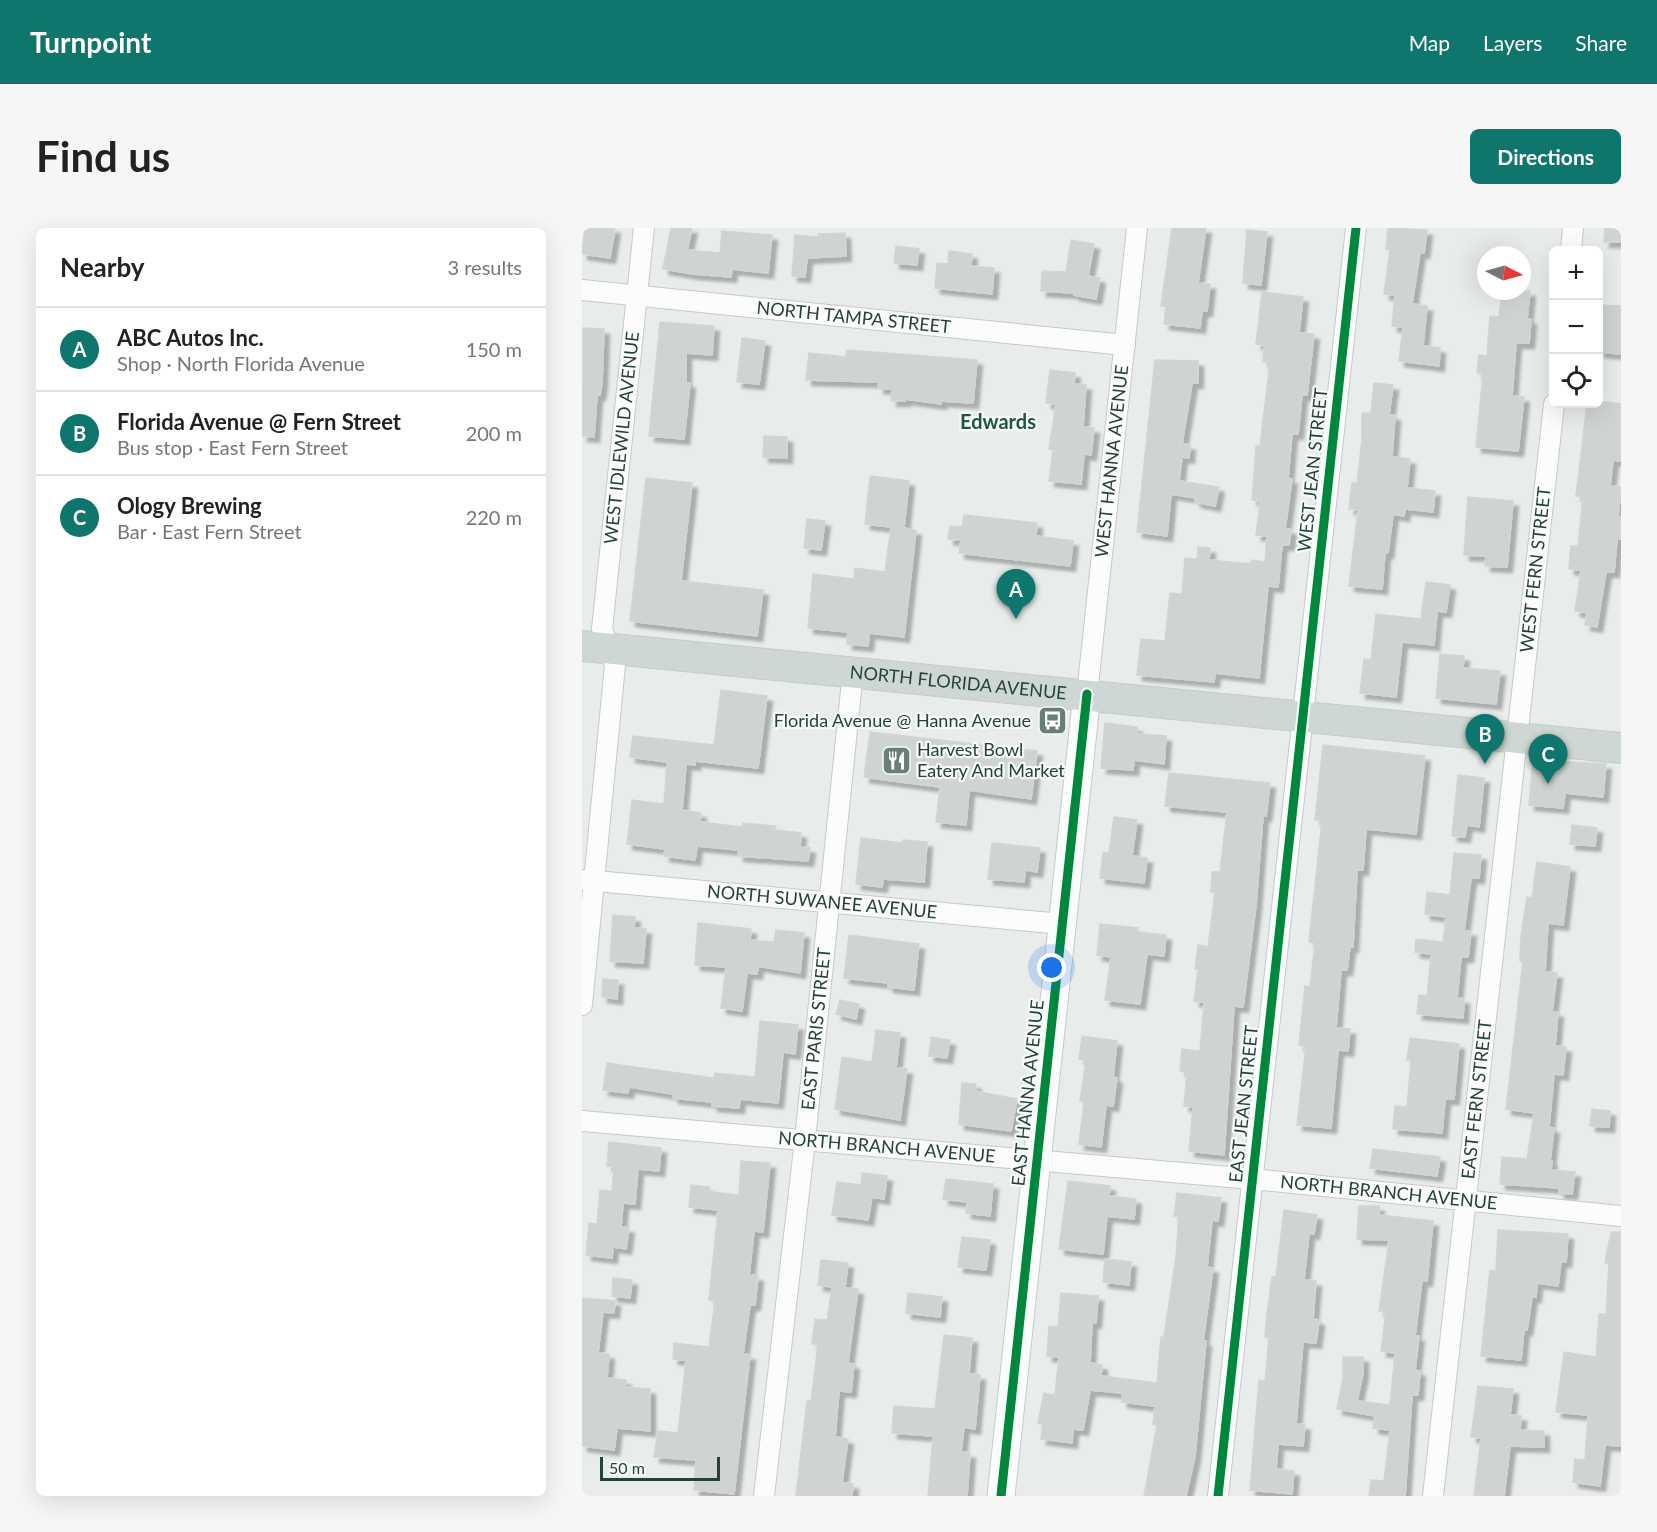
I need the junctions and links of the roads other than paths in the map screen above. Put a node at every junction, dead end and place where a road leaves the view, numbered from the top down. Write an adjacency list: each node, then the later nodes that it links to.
1 (644, 228): 7 (street, WEST IDLEWILD AVENUE)
2 (1137, 228): 8 (street, WEST HANNA AVENUE)
3 (1356, 228): 13 (street, WEST JEAN STREET)
4 (1573, 228): 5 (street)
5 (1571, 246)
6 (582, 290): 7 (street, NORTH TAMPA STREET)
7 (637, 296): 8 (street, NORTH TAMPA STREET); 10 (street, WEST IDLEWILD AVENUE)
8 (1125, 345): 12 (street, WEST HANNA AVENUE)
9 (1554, 408): 14 (street, WEST FERN STREET)
10 (595, 647): 11 (main road, NORTH FLORIDA AVENUE); 16 (street, WEST IDLEWILD AVENUE)
11 (853, 671): 12 (main road, NORTH FLORIDA AVENUE); 17 (street, EAST PARIS STREET)
12 (1087, 694): 13 (main road, NORTH FLORIDA AVENUE); 18 (street, EAST HANNA AVENUE)
13 (1303, 716): 14 (main road, NORTH FLORIDA AVENUE); 23 (street, EAST JEAN STREET)
14 (1517, 737): 15 (main road, NORTH FLORIDA AVENUE); 24 (street, EAST FERN STREET)
15 (1621, 748)
16 (589, 881): 17 (street, NORTH SUWANEE AVENUE); 19 (street, WEST IDLEWILD AVENUE)
17 (829, 902): 18 (street, NORTH SUWANEE AVENUE); 21 (street, EAST PARIS STREET)
18 (1063, 924): 22 (street, EAST HANNA AVENUE)
19 (582, 1005)
20 (582, 1120): 21 (street, NORTH BRANCH AVENUE)
21 (805, 1140): 22 (street, NORTH BRANCH AVENUE); 26 (street, EAST PARIS STREET)
22 (1037, 1161): 23 (street, NORTH BRANCH AVENUE); 27 (street, EAST HANNA AVENUE)
23 (1252, 1179): 24 (street, NORTH BRANCH AVENUE); 28 (street, EAST JEAN STREET)
24 (1467, 1200): 25 (street, NORTH BRANCH AVENUE); 29 (street, EAST FERN STREET)
25 (1621, 1216)
26 (764, 1496)
27 (1001, 1496)
28 (1218, 1496)
29 (1433, 1496)

